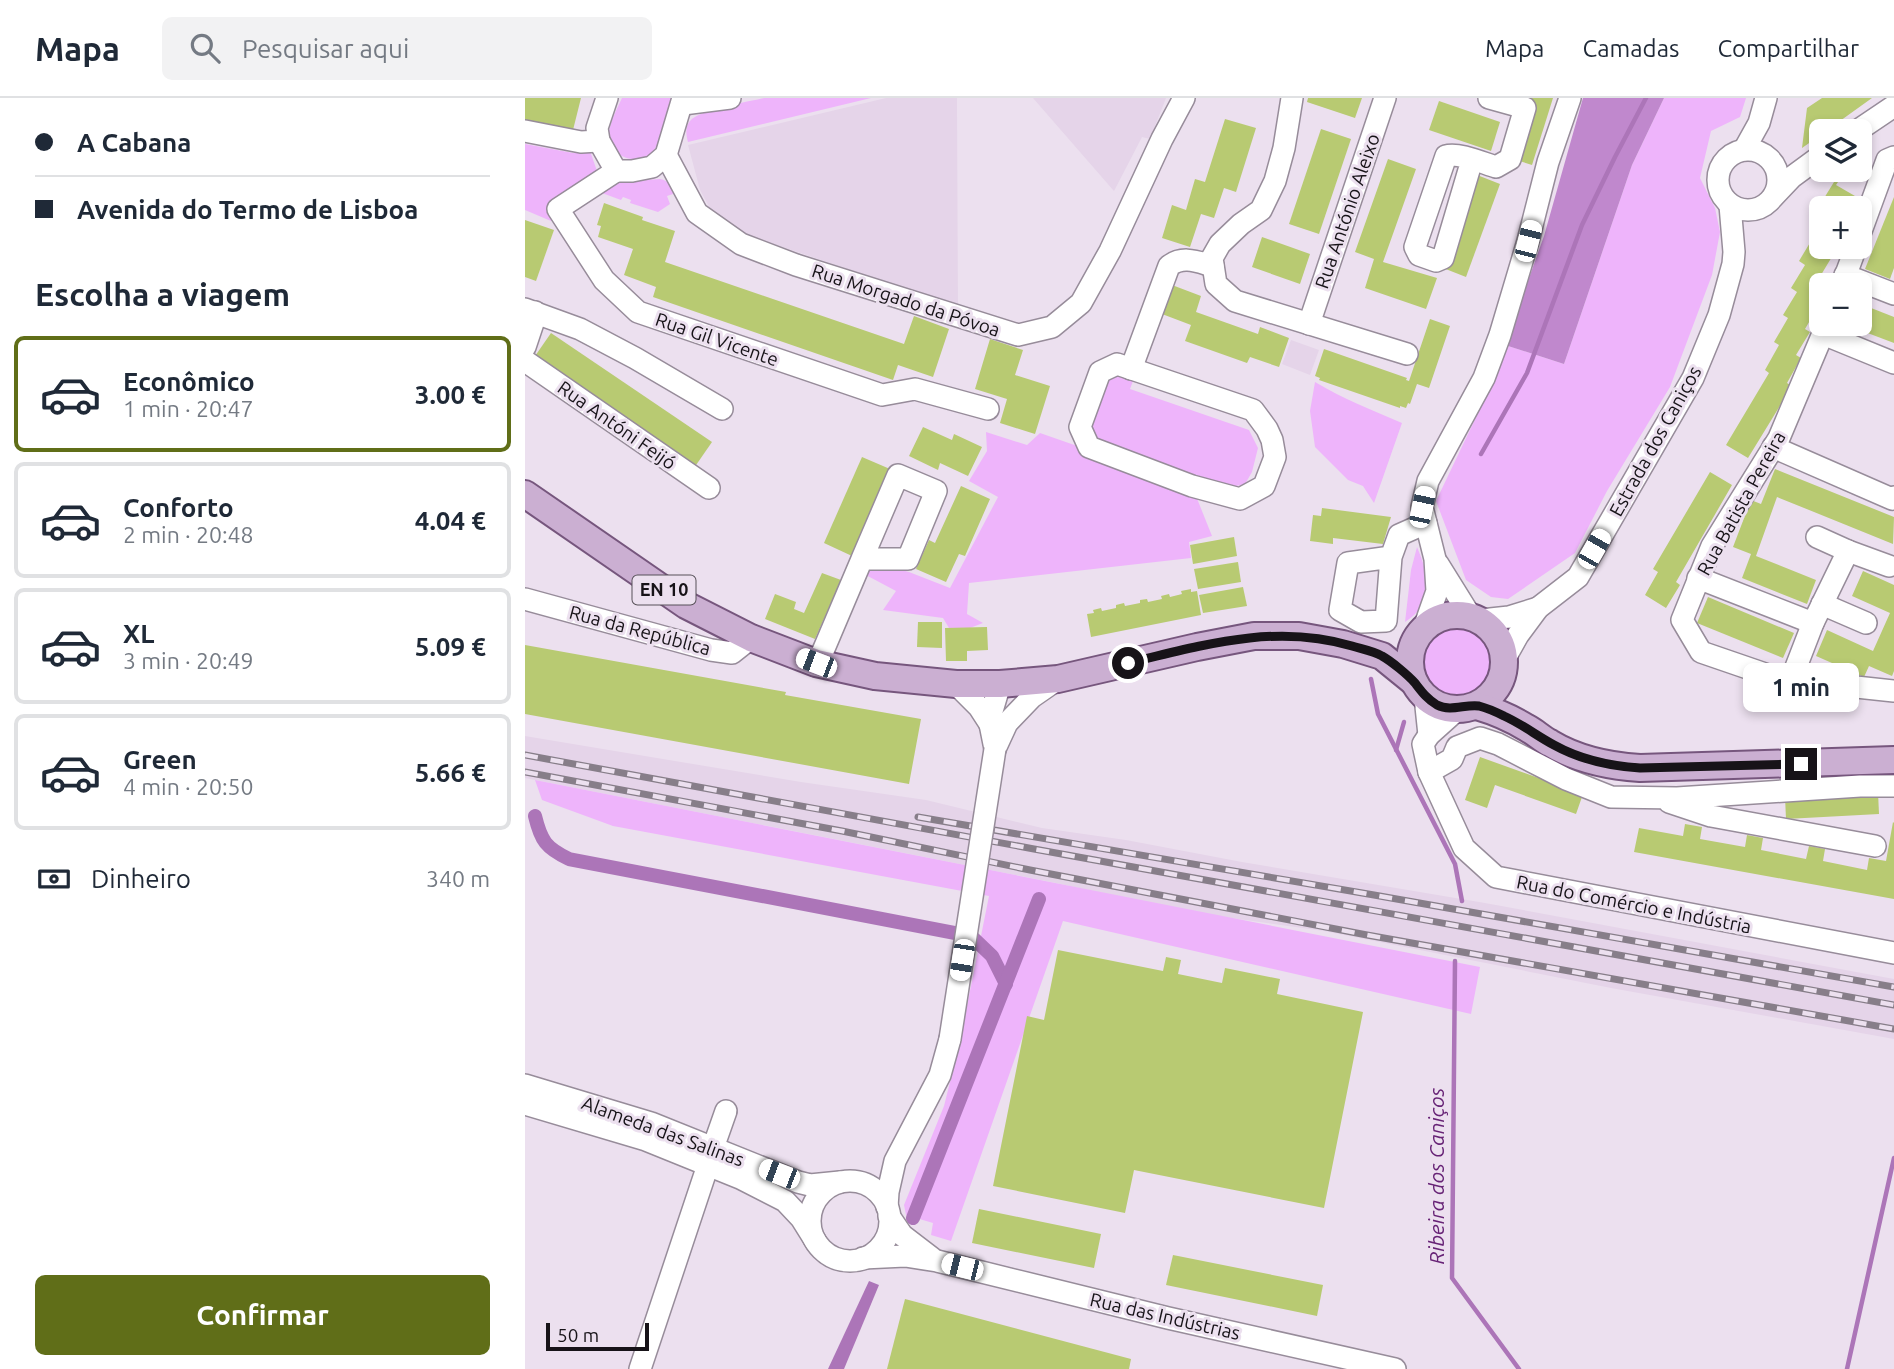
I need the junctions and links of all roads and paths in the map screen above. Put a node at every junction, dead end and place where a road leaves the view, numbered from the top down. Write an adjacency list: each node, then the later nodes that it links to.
1 (607, 98): 15 (street)
2 (730, 98): 9 (street)
3 (1184, 98): 17 (street, Rua Morgado da Póvoa)
4 (1292, 98): 29 (street)
5 (1385, 98): 33 (street, Rua António Aleixo)
6 (1489, 98): 10 (street)
7 (1570, 98): 47 (street)
8 (1766, 98): 13 (street, Estrada dos Caniços)
9 (683, 101): 17 (street)
10 (1527, 103): 20 (street)
11 (1894, 106): 12 (street)
12 (1872, 121)
13 (1759, 123): 16 (street, Estrada dos Caniços); 21 (street, Estrada dos Caniços)
14 (525, 131): 15 (street)
15 (599, 141): 23 (street)
16 (1744, 150): 21 (street); 26 (street, Estrada dos Caniços)
17 (666, 155): 23 (street)
18 (1894, 157): 25 (street)
19 (1809, 158): 21 (street)
20 (1472, 160)
21 (1769, 160): 24 (street, Estrada dos Caniços)
22 (1809, 165): 24 (street)
23 (615, 171): 42 (street, Rua Gil Vicente)
24 (1772, 198): 27 (street)
25 (1872, 201)
26 (1730, 205): 27 (street); 28 (street, Estrada dos Caniços)
27 (1752, 210): 28 (street, Estrada dos Caniços)
28 (1734, 252): 56 (street, Estrada dos Caniços)
29 (1213, 266): 33 (street); 40 (street)
30 (1872, 288): 31 (street)
31 (1894, 294)
32 (530, 311): 36 (street); 41 (street)
33 (1309, 324): 37 (street)
34 (1822, 336): 43 (street, Rua Batista Pereira)
35 (1839, 336): 39 (street)
36 (525, 347)
37 (1407, 354)
38 (525, 361): 44 (street, Rua Antóni Feijó)
39 (1894, 363)
40 (1131, 369): 40 (street)
41 (722, 409)
42 (988, 409)
43 (1773, 447): 46 (street); 54 (street, Rua Batista Pereira)
44 (709, 488)
45 (525, 494): 61 (main road, EN 10)
46 (1894, 497)
47 (1426, 523): 50 (street); 52 (street)
48 (1817, 537): 49 (street)
49 (1848, 551): 53 (street); 57 (street)
50 (1391, 557)
51 (862, 559): 63 (street)
52 (1435, 559): 58 (street); 60 (street)
53 (1889, 566)
54 (1698, 578): 57 (street); 66 (street, Rua Batista Pereira)
55 (525, 599): 61 (street, Rua da República)
56 (1538, 608): 58 (street, Estrada dos Caniços); 64 (street, Estrada dos Caniços)
57 (1818, 613): 59 (street); 66 (street)
58 (1476, 619): 60 (main road); 64 (main road)
59 (1865, 623)
60 (1422, 630): 62 (main road); 69 (main road)
61 (751, 638): 63 (main road, EN 10)
62 (1343, 644): 65 (main road, EN 10); 69 (main road)
63 (816, 663): 67 (main road, EN 10)
64 (1503, 669): 71 (main road); 73 (main road)
65 (1058, 679): 68 (main road, EN 10); 75 (street)
66 (1791, 680): 70 (street, Rua Batista Pereira)
67 (956, 684): 68 (main road, EN 10); 72 (street)
68 (1000, 684): 72 (street)
69 (1419, 689): 71 (main road); 74 (street, Rua do Comércio e Indústria)
70 (1894, 691)
71 (1467, 707): 73 (main road); 74 (street)
72 (987, 714): 75 (street)
73 (1527, 728): 76 (main road)
74 (1429, 735): 77 (street, Rua do Comércio e Indústria)
75 (995, 749): 85 (street, bridge)
76 (1893, 763): 78 (street)
77 (1429, 772): 78 (street); 80 (street, Rua do Comércio e Indústria)
78 (1654, 797): 79 (street)
79 (1875, 846)
80 (1894, 953)
81 (525, 1085): 84 (street, Alameda das Salinas)
82 (525, 1104): 84 (street, Alameda das Salinas)
83 (726, 1111): 84 (street)
84 (710, 1156): 86 (street, Alameda das Salinas); 88 (street, Alameda das Salinas); 91 (street)
85 (895, 1161): 86 (street); 87 (street)
86 (844, 1181): 87 (street); 88 (street)
87 (888, 1212): 89 (street); 90 (street, Rua das Indústrias)
88 (816, 1242): 89 (street)
89 (863, 1258): 90 (street, Rua das Indústrias)
90 (937, 1261): 92 (street, Rua das Indústrias)
91 (640, 1369)
92 (1395, 1369)

